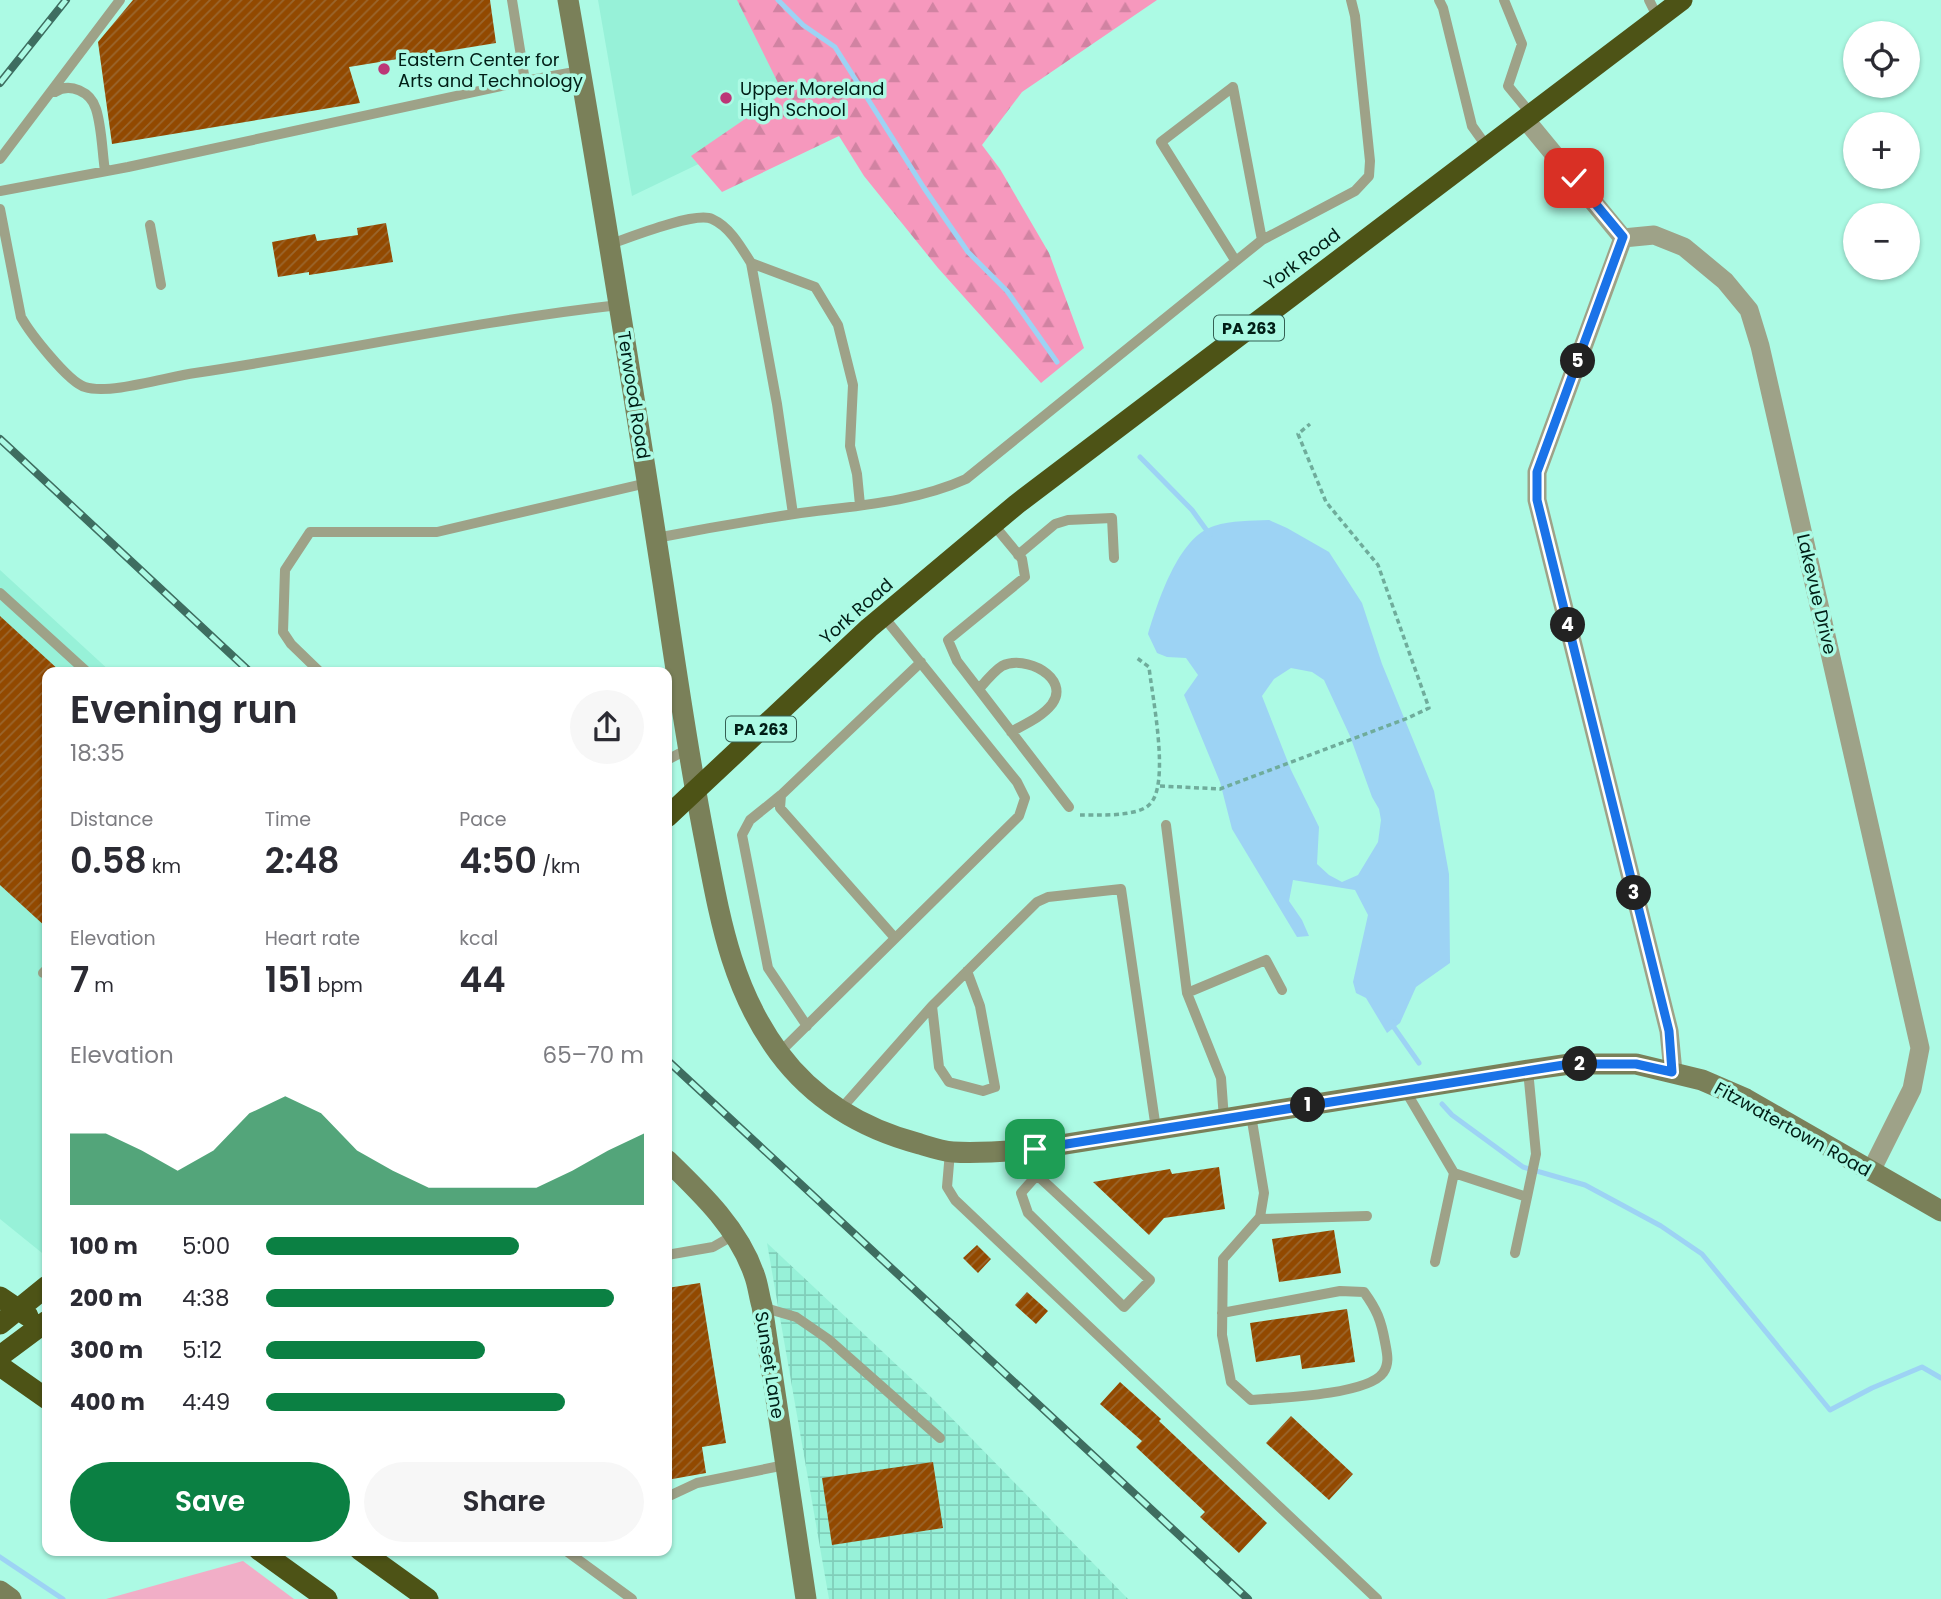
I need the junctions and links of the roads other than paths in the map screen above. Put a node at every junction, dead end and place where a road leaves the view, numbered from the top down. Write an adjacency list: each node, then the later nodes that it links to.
1 (120, 0): 11 (lane)
2 (512, 0): 10 (lane)
3 (568, 0): 9 (street, Terwood Road)
4 (1351, 0): 20 (lane)
5 (1439, 0): 13 (lane)
6 (1504, 0): 12 (lane)
7 (1682, 0): 8 (highway, York Road / PA 263)
8 (1653, 9): 12 (highway, York Road / PA 263)
9 (580, 71): 10 (lane); 21 (street, Terwood Road)
10 (525, 81): 15 (lane)
11 (46, 98): 14 (lane); 15 (lane)
12 (1528, 116): 13 (highway, York Road / PA 263); 19 (street)
13 (1487, 147): 29 (highway, York Road / PA 263)
14 (0, 159)
15 (105, 171): 16 (lane)
16 (0, 191)
17 (0, 209): 25 (lane)
18 (150, 226): 24 (lane)
19 (1623, 237): 55 (street); 64 (street, Lakevue Drive)
20 (1262, 240): 22 (lane); 22 (lane)
21 (608, 245): 23 (lane); 25 (street, Terwood Road)
22 (1235, 260): 27 (lane)
23 (751, 263): 27 (lane); 28 (lane)
24 (160, 285)
25 (620, 304): 26 (street, Terwood Road)
26 (647, 483): 30 (street, Terwood Road); 37 (lane)
27 (860, 505): 28 (lane)
28 (793, 514): 30 (lane)
29 (993, 524): 31 (lane); 34 (highway, York Road / PA 263)
30 (656, 538): 40 (street, Terwood Road)
31 (1018, 555): 32 (lane); 38 (lane)
32 (1114, 558)
33 (0, 593): 36 (lane)
34 (883, 616): 35 (lane); 42 (highway, York Road / PA 263)
35 (921, 662): 43 (lane); 47 (lane)
36 (81, 667)
37 (315, 667)
38 (979, 689): 39 (lane); 39 (lane)
39 (1012, 732): 44 (lane)
40 (688, 749): 41 (lane); 42 (street, Terwood Road)
41 (672, 757)
42 (695, 790): 45 (highway, PA 263); 53 (street, Fitzwatertown Road)
43 (781, 795): 47 (lane); 52 (lane)
44 (1069, 807)
45 (672, 812)
46 (1166, 825): 50 (lane)
47 (895, 939): 52 (lane)
48 (967, 971): 51 (lane); 51 (lane); 60 (lane)
49 (1282, 989): 50 (lane)
50 (1187, 993): 59 (lane)
51 (932, 1006): 57 (lane)
52 (807, 1026): 53 (lane)
53 (779, 1053): 57 (street, Fitzwatertown Road)
54 (1528, 1070): 55 (street, Fitzwatertown Road); 56 (street, Fitzwatertown Road); 67 (lane)
55 (1672, 1072): 64 (street, Fitzwatertown Road)
56 (1405, 1090): 58 (street, Fitzwatertown Road); 65 (lane)
57 (839, 1111): 62 (street, Fitzwatertown Road)
58 (1251, 1114): 59 (street, Fitzwatertown Road); 70 (lane)
59 (1224, 1119): 60 (street, Fitzwatertown Road)
60 (1156, 1129): 61 (street, Fitzwatertown Road)
61 (1035, 1149): 62 (street, Fitzwatertown Road); 66 (lane)
62 (950, 1152): 97 (lane)
63 (672, 1165): 71 (street, Sunset Lane)
64 (1871, 1171): 68 (street, Fitzwatertown Road)
65 (1454, 1173): 67 (lane); 74 (lane)
66 (1037, 1175): 66 (lane)
67 (1528, 1193): 72 (lane)
68 (1941, 1211)
69 (1367, 1216): 70 (lane)
70 (1259, 1219): 78 (lane)
71 (734, 1235): 73 (lane); 77 (street, Sunset Lane)
72 (1515, 1252)
73 (672, 1254)
74 (1435, 1262)
75 (42, 1290): 79 (highway)
76 (0, 1297): 81 (highway)
77 (762, 1306): 85 (lane); 86 (street, Sunset Lane)
78 (1222, 1313): 78 (lane)
79 (0, 1324)
80 (42, 1325): 82 (highway)
81 (42, 1326)
82 (0, 1356)
83 (0, 1366): 84 (highway)
84 (40, 1394)
85 (940, 1438)
86 (785, 1465): 87 (lane); 96 (street, Sunset Lane)
87 (672, 1495)
88 (267, 1556): 93 (highway)
89 (368, 1556): 94 (highway)
90 (573, 1556): 95 (lane)
91 (0, 1591): 92 (street)
92 (11, 1599)
93 (327, 1599)
94 (428, 1599)
95 (632, 1599)
96 (806, 1599)
97 (1377, 1599)

